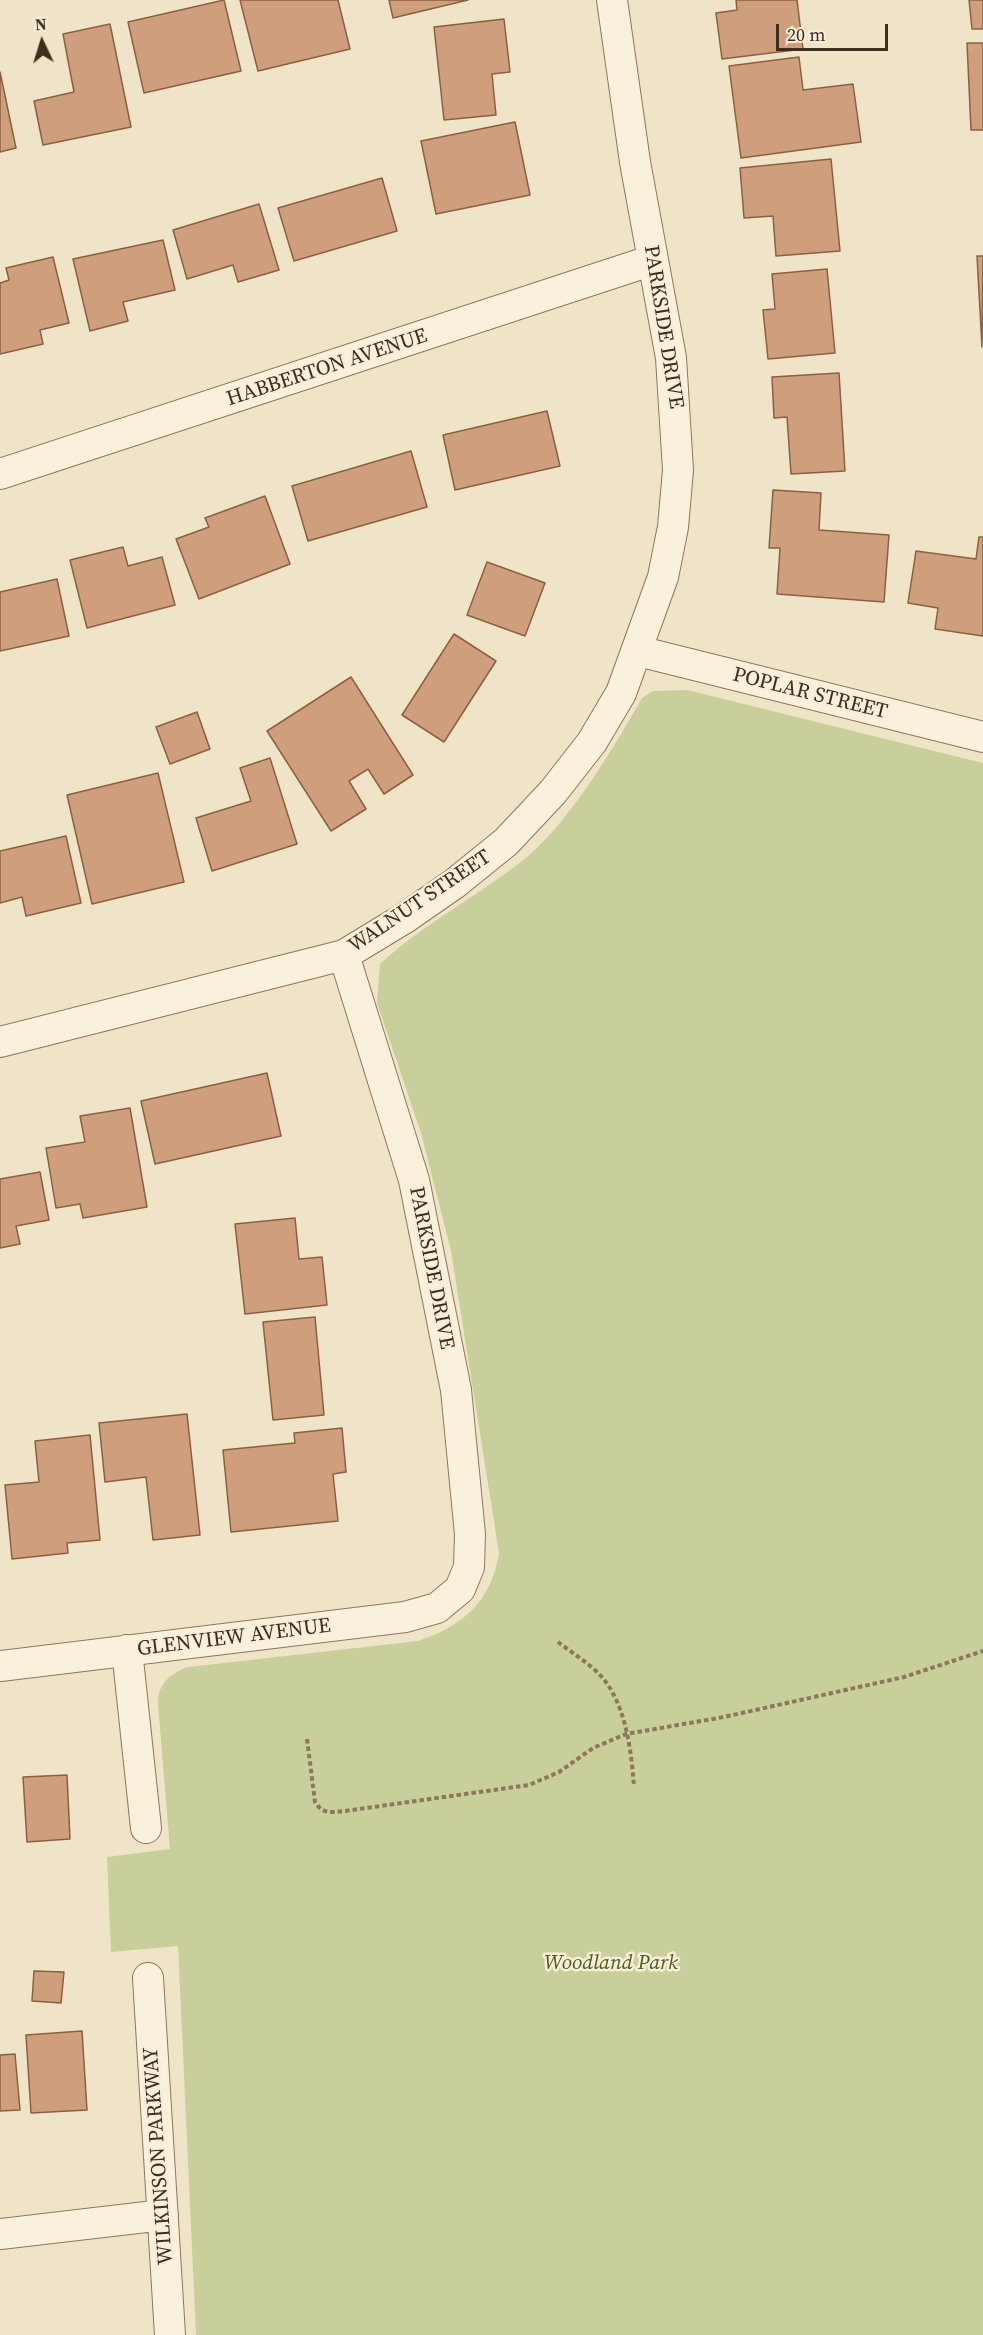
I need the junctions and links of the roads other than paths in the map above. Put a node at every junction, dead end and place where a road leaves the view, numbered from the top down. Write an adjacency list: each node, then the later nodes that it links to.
1 (612, 0): 2 (street, PARKSIDE DRIVE)
2 (653, 260): 3 (street, HABBERTON AVENUE); 4 (street, PARKSIDE DRIVE)
3 (0, 474)
4 (638, 651): 5 (street, POPLAR STREET); 6 (street, WALNUT STREET)
5 (983, 737)
6 (344, 954): 7 (street, WALNUT STREET); 8 (street, PARKSIDE DRIVE)
7 (0, 1042)
8 (460, 1589): 9 (street, GLENVIEW AVENUE)
9 (127, 1650): 10 (street, GLENVIEW AVENUE); 11 (street)
10 (0, 1666)
11 (146, 1828)
12 (148, 1978): 13 (street, WILKINSON PARKWAY)
13 (163, 2215): 14 (street); 15 (street, WILKINSON PARKWAY)
14 (0, 2234)
15 (170, 2335)

